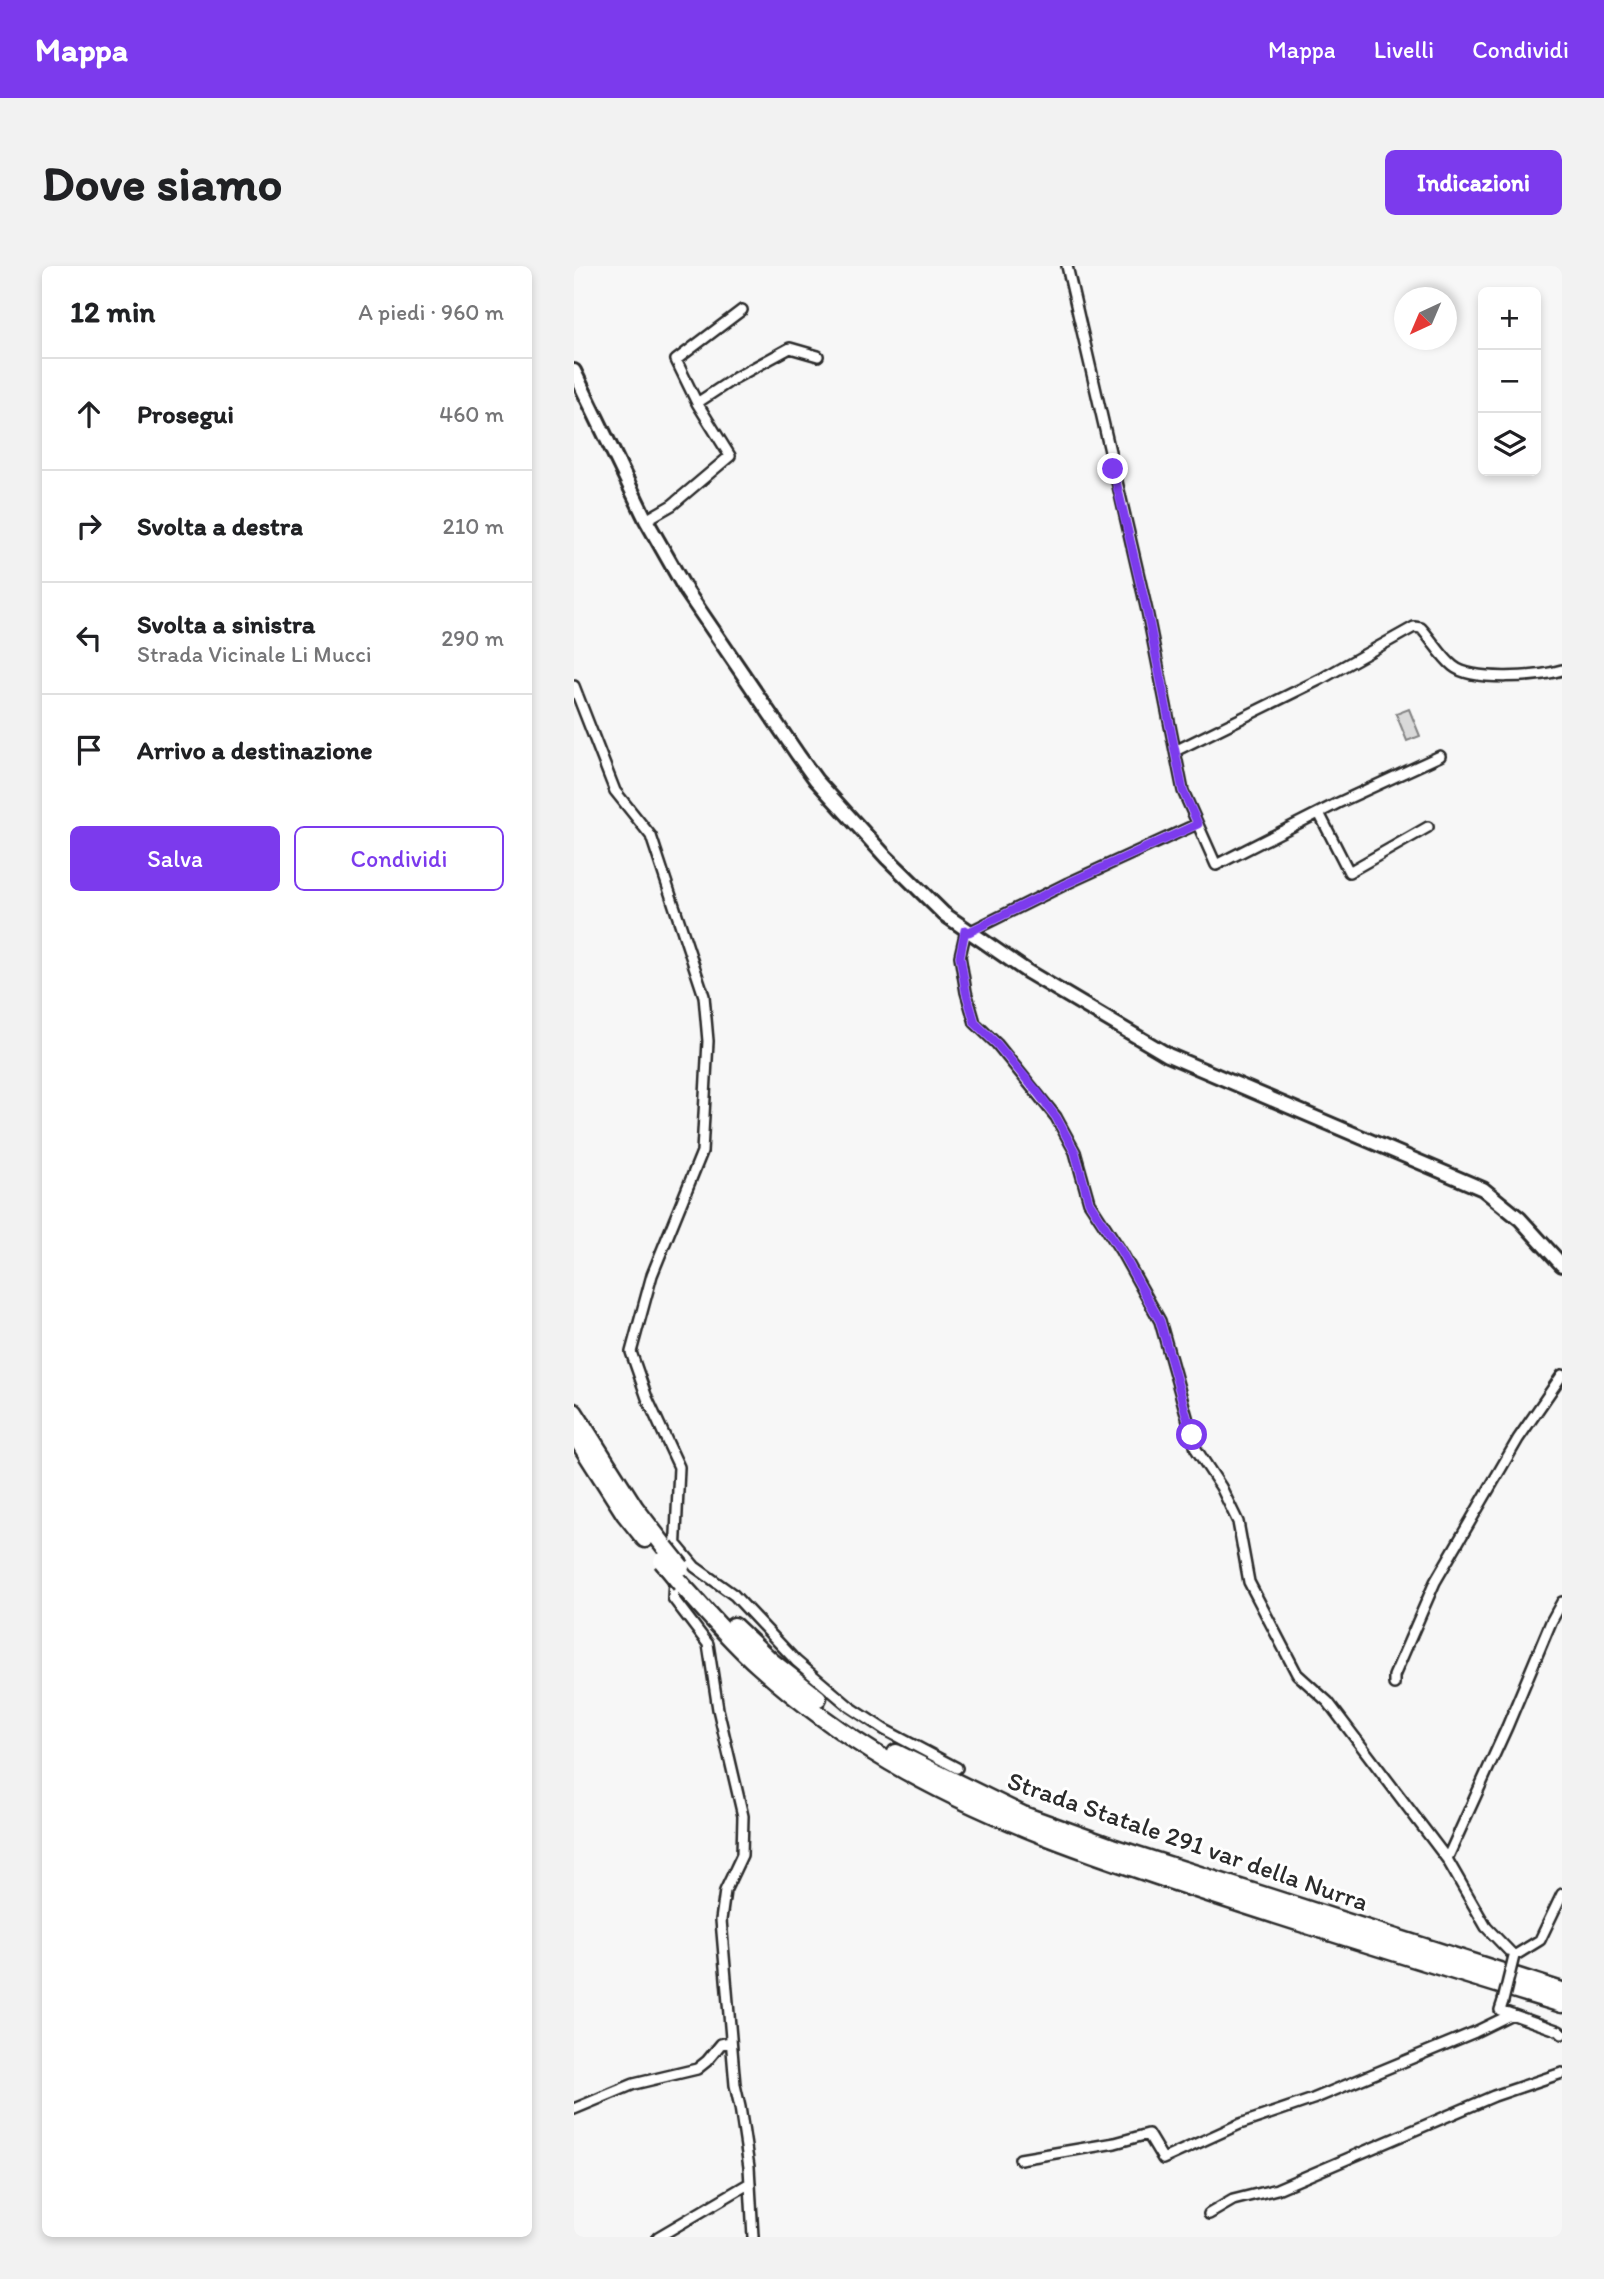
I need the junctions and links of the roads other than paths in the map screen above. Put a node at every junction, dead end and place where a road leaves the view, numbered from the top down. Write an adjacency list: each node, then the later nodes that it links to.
1 (1067, 266): 9 (street)
2 (742, 310): 5 (street)
3 (818, 356): 5 (street)
4 (574, 371): 6 (street)
5 (697, 403): 6 (street)
6 (646, 520): 14 (street)
7 (1562, 670): 9 (street)
8 (574, 686): 19 (street)
9 (1175, 751): 12 (street)
10 (1440, 756): 11 (street)
11 (1319, 813): 12 (street); 13 (street)
12 (1198, 824): 14 (street)
13 (1428, 827)
14 (967, 931): 15 (street); 24 (street)
15 (1562, 1265)
16 (1562, 1375): 22 (street)
17 (574, 1412): 19 (highway, Strada Statale 291 var della Nurra)
18 (574, 1434): 19 (highway, Strada Statale 291 var della Nurra)
19 (667, 1550): 20 (highway, Strada Statale 291 var della Nurra, bridge); 23 (street); 31 (street)
20 (682, 1577): 27 (highway, Strada Statale 291 var della Nurra); 28 (highway, Strada Statale 291 var della Nurra)
21 (1562, 1602): 24 (street)
22 (1394, 1684)
23 (957, 1768)
24 (1447, 1858): 26 (street)
25 (1562, 1894): 26 (street)
26 (1514, 1956): 29 (street, bridge)
27 (1562, 1991)
28 (1562, 2004)
29 (1512, 2014): 30 (street); 34 (street)
30 (1562, 2034)
31 (730, 2042): 33 (street); 35 (street)
32 (1562, 2073): 36 (street)
33 (574, 2109)
34 (1020, 2159)
35 (750, 2183): 37 (street); 38 (street)
36 (1209, 2214)
37 (658, 2237)
38 (753, 2237)

